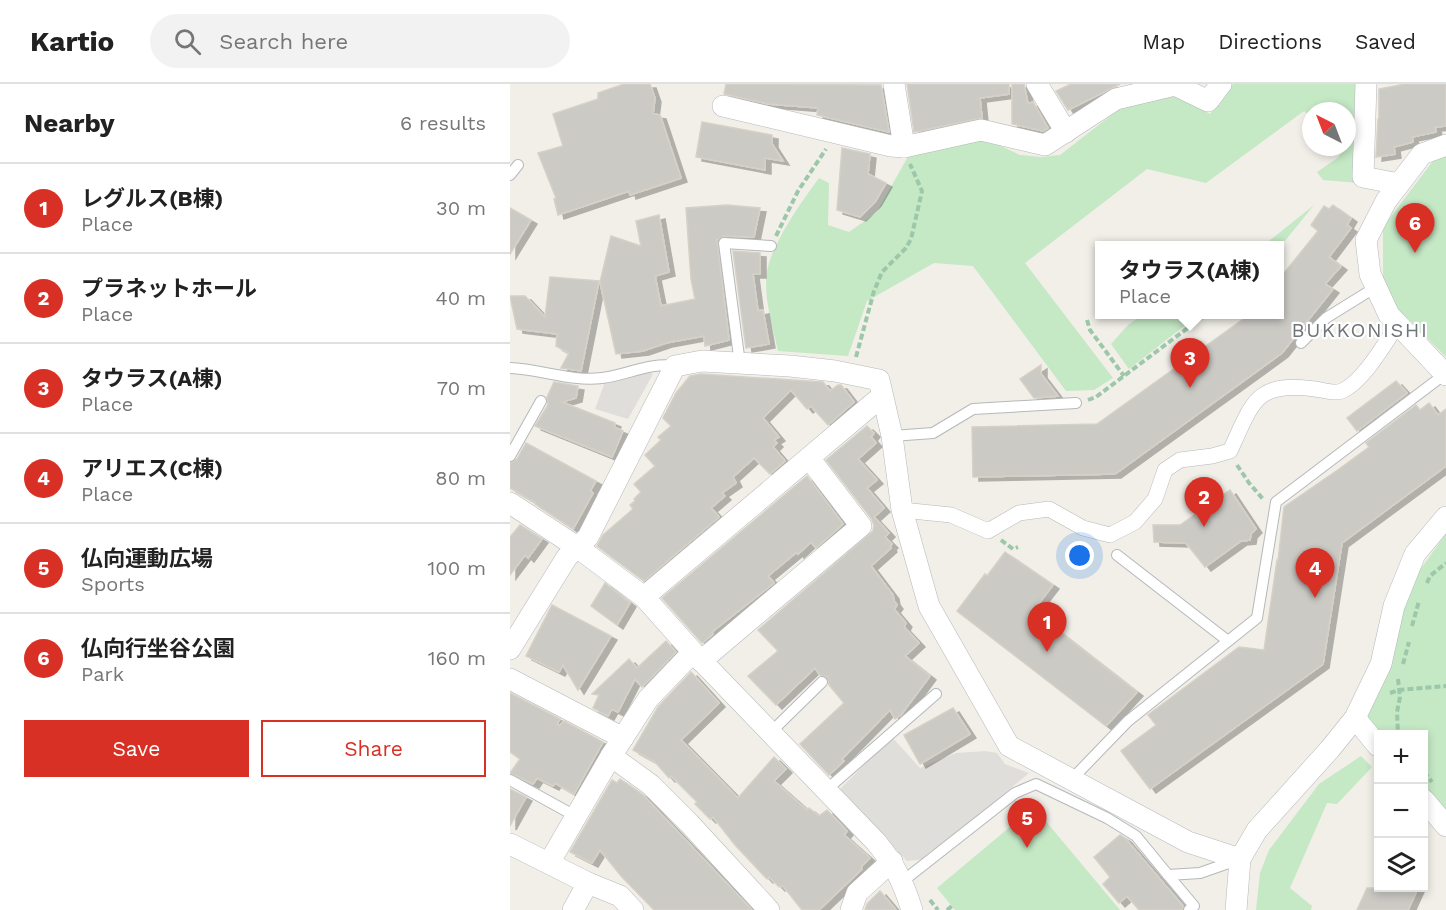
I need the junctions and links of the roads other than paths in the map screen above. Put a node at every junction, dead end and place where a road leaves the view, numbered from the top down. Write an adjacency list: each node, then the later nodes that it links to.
1 (894, 84): 8 (street)
2 (1037, 84): 6 (street)
3 (1221, 84): 6 (street)
4 (1366, 84): 11 (street)
5 (723, 106): 8 (street)
6 (1066, 132): 8 (street)
7 (1446, 145): 11 (street)
8 (904, 147)
9 (518, 165): 10 (lane)
10 (510, 175)
11 (1399, 184): 13 (street)
12 (771, 246): 16 (lane)
13 (1376, 287): 14 (street); 15 (lane)
14 (1398, 324): 19 (street); 27 (street)
15 (1301, 343)
16 (740, 364): 17 (street); 20 (street)
17 (675, 366): 18 (lane); 29 (street)
18 (510, 368)
19 (1446, 375): 32 (lane)
20 (882, 396): 23 (street); 25 (street)
21 (541, 401): 24 (lane)
22 (1076, 403): 23 (lane)
23 (891, 436): 27 (street)
24 (510, 456)
25 (808, 458): 31 (street); 34 (street)
26 (510, 503): 29 (street)
27 (902, 510): 42 (street)
28 (1446, 517): 38 (street)
29 (577, 547): 31 (street); 33 (street)
30 (1116, 555): 32 (lane)
31 (644, 597): 34 (street)
32 (1228, 641): 42 (lane)
33 (510, 649)
34 (697, 656): 39 (street); 41 (street)
35 (510, 679): 41 (street)
36 (822, 682): 39 (lane)
37 (936, 694): 44 (lane)
38 (1355, 718): 40 (street); 49 (street)
39 (770, 733): 44 (street)
40 (1374, 741)
41 (617, 747): 46 (street); 57 (street)
42 (1072, 779): 49 (street)
43 (510, 780): 46 (lane)
44 (825, 790): 50 (street)
45 (1428, 805): 47 (street)
46 (577, 817): 51 (street)
47 (1446, 826)
48 (510, 844): 51 (street)
49 (1240, 859): 52 (lane); 61 (street)
50 (892, 861): 53 (street); 58 (street)
51 (549, 863): 54 (street)
52 (1168, 875): 53 (lane); 60 (lane)
53 (903, 881): 59 (street)
54 (588, 883): 55 (street); 56 (street)
55 (573, 910)
56 (633, 910)
57 (770, 910)
58 (851, 910)
59 (912, 910)
60 (1189, 910)
61 (1236, 910)

